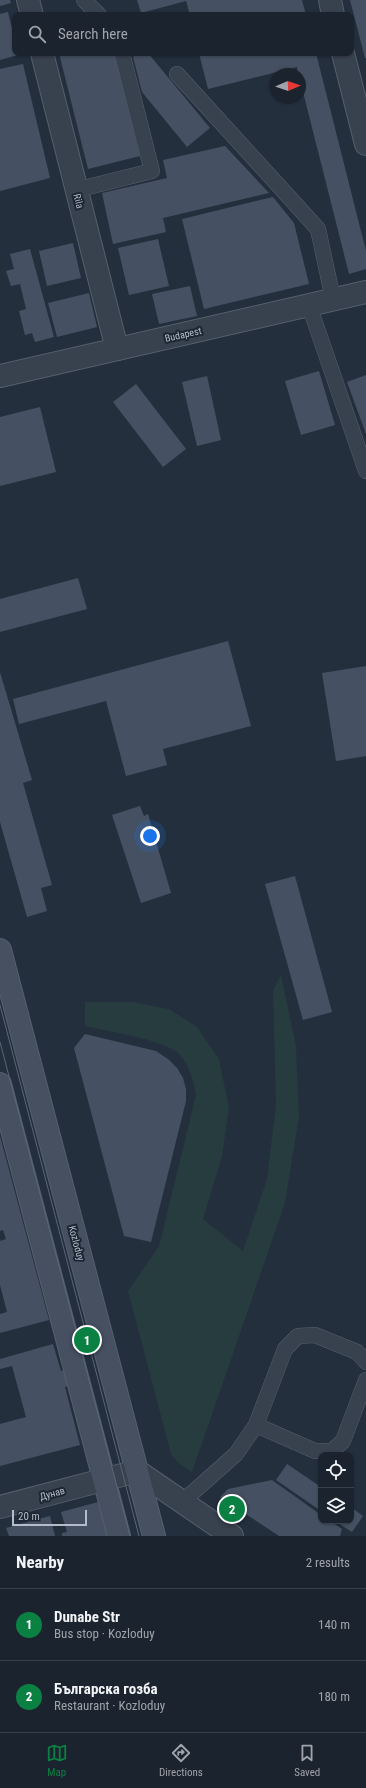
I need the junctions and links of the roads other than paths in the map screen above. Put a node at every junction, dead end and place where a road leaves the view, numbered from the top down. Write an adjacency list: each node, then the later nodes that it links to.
1 (28, 0): 4 (street)
2 (84, 0): 5 (lane)
3 (330, 0): 6 (street)
4 (31, 12)
5 (96, 12)
6 (332, 12)
7 (43, 56): 12 (street, Rila)
8 (123, 56): 12 (lane)
9 (344, 56): 11 (street)
10 (177, 74): 14 (lane)
11 (366, 144)
12 (76, 190): 16 (street, Rila)
13 (366, 292): 14 (street, Budapest)
14 (333, 299): 15 (street, Budapest)
15 (309, 305): 16 (street, Budapest); 18 (lane)
16 (117, 349): 17 (street, Budapest)
17 (0, 376)
18 (366, 471)
19 (0, 950): 24 (main road, Kozloduy)
20 (0, 1084): 25 (main road)
21 (366, 1362): 23 (lane)
22 (366, 1380): 23 (lane)
23 (256, 1425): 26 (lane)
24 (137, 1471): 25 (street, Дунав); 26 (street); 29 (main road, Kozloduy)
25 (104, 1480): 27 (street, Дунав); 28 (main road)
26 (182, 1502): 30 (street)
27 (0, 1507)
28 (119, 1536)
29 (154, 1536)
30 (232, 1536)

